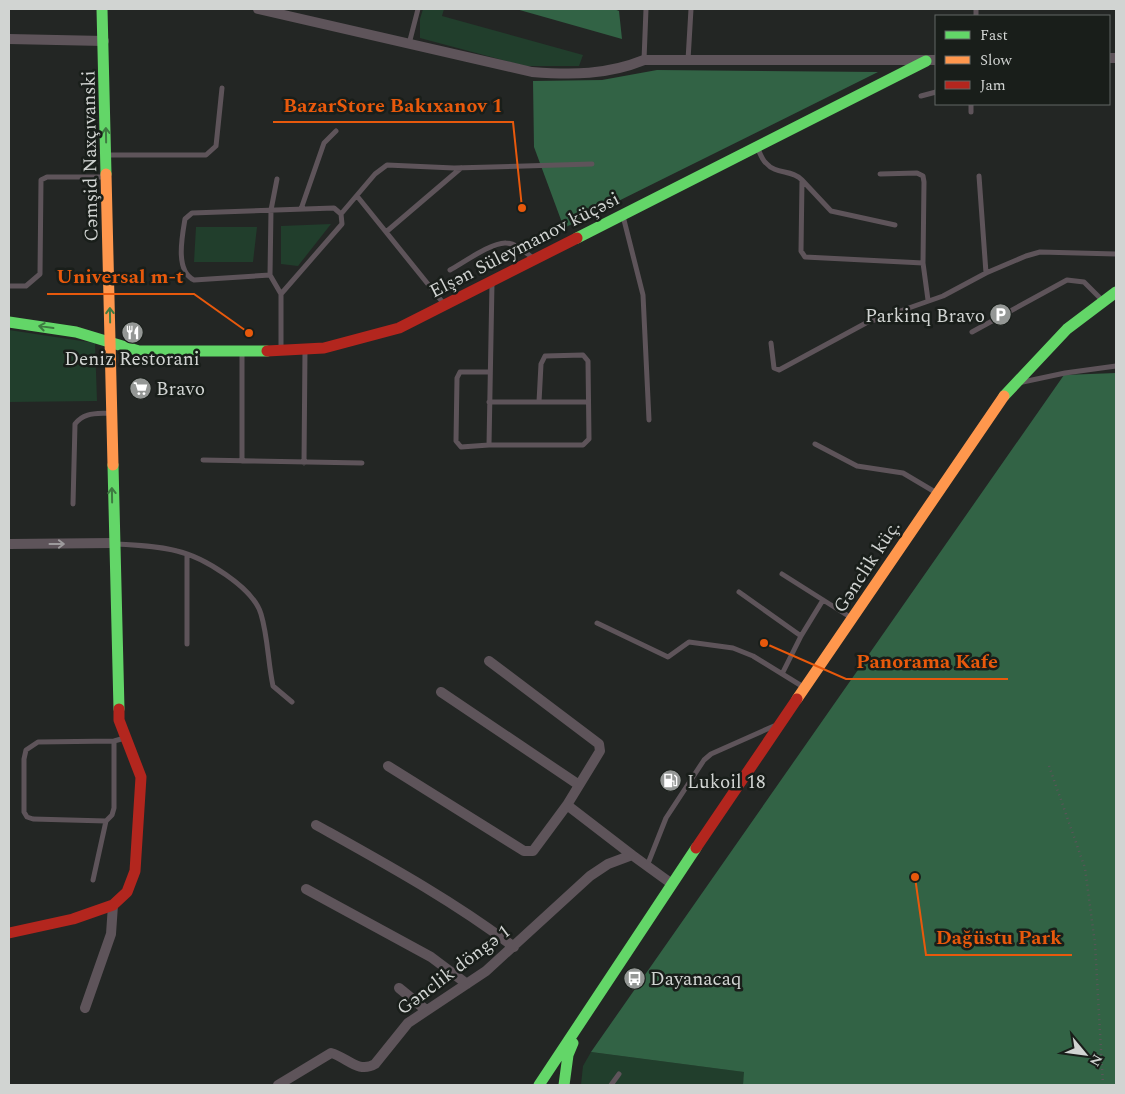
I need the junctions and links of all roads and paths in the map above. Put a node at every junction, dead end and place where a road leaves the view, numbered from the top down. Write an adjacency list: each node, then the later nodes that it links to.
1 (102, 9): 7 (street, Cəmşid Naxçıvanski)
2 (258, 9): 8 (street, Elşən Süleymanov küçəsi)
3 (418, 9): 8 (lane)
4 (646, 9): 9 (lane)
5 (692, 9): 10 (lane)
6 (9, 39): 7 (street)
7 (104, 41): 19 (street, Cəmşid Naxçıvanski, one-way to 7)
8 (409, 44): 9 (street, Elşən Süleymanov küçəsi)
9 (644, 60): 10 (street, Elşən Süleymanov küçəsi)
10 (688, 60): 11 (street, Elşən Süleymanov küçəsi)
11 (931, 61): 18 (street, Elşən Süleymanov küçəsi)
12 (222, 88): 19 (lane)
13 (935, 92): 14 (lane)
14 (920, 96)
15 (971, 105): 16 (lane)
16 (971, 112)
17 (336, 130): 29 (lane)
18 (758, 148): 26 (lane); 30 (street, Elşən Süleymanov küçəsi)
19 (106, 155): 24 (street, Cəmşid Naxçıvanski)
20 (592, 164): 21 (lane)
21 (461, 168): 27 (lane); 33 (lane)
22 (880, 174): 36 (lane)
23 (979, 176): 38 (lane)
24 (106, 177): 41 (lane); 49 (street, Cəmşid Naxçıvanski, one-way to 24)
25 (276, 179): 28 (lane)
26 (802, 180): 32 (lane); 36 (lane)
27 (357, 196): 31 (lane); 33 (lane)
28 (271, 210): 29 (lane); 39 (lane); 39 (lane)
29 (301, 210): 31 (lane)
30 (622, 213): 35 (street, Elşən Süleymanov küçəsi); 61 (lane)
31 (341, 214): 43 (lane)
32 (895, 225)
33 (386, 232): 46 (lane)
34 (1116, 254): 38 (lane)
35 (534, 259): 37 (lane); 40 (street, Elşən Süleymanov küçəsi)
36 (923, 263): 44 (lane)
37 (450, 270)
38 (986, 273): 44 (lane)
39 (270, 275): 43 (lane)
40 (492, 280): 46 (street, Elşən Süleymanov küçəsi); 55 (lane)
41 (9, 286)
42 (1116, 292): 45 (street, Gənclik küç.)
43 (281, 294): 53 (lane)
44 (928, 300): 50 (lane)
45 (1102, 301): 48 (lane); 56 (street, Gənclik küç.)
46 (445, 304): 51 (street, Elşən Süleymanov küçəsi)
47 (9, 322): 49 (street, Elşən Süleymanov küçəsi, one-way to 47)
48 (972, 332)
49 (110, 343): 52 (street, Elşən Süleymanov küçəsi); 60 (street, Cəmşid Naxçıvanski)
50 (771, 343)
51 (305, 350): 53 (street, Elşən Süleymanov küçəsi); 66 (lane)
52 (242, 351): 53 (street, Elşən Süleymanov küçəsi); 65 (lane)
53 (281, 351)
54 (1116, 366): 56 (lane)
55 (490, 372): 57 (lane); 63 (lane)
56 (1013, 385): 68 (street, Gənclik küç.)
57 (489, 402): 58 (lane); 63 (lane)
58 (539, 402): 59 (lane); 59 (lane)
59 (588, 402): 63 (lane)
60 (110, 413): 69 (lane); 70 (street, Cəmşid Naxçıvanski, one-way to 60)
61 (649, 420)
62 (815, 444): 68 (lane)
63 (489, 446)
64 (203, 460): 65 (lane)
65 (242, 461): 66 (lane)
66 (304, 463): 67 (lane)
67 (362, 463)
68 (935, 493): 76 (street, Gənclik küç.)
69 (73, 504)
70 (113, 543): 71 (street, one-way to 70); 72 (lane); 86 (street, Cəmşid Naxçıvanski)
71 (9, 544)
72 (187, 554): 79 (lane); 84 (lane)
73 (782, 574): 75 (lane)
74 (739, 592): 78 (lane)
75 (823, 600): 76 (lane); 78 (lane)
76 (853, 618): 82 (street, Gənclik küç.)
77 (597, 623): 81 (lane)
78 (801, 636): 81 (lane)
79 (187, 644)
80 (489, 661): 89 (street)
81 (782, 674): 82 (lane)
82 (806, 688): 85 (street, Gənclik küç.)
83 (441, 692): 89 (street)
84 (292, 702)
85 (784, 722): 94 (lane); 96 (street, Gənclik küç.)
86 (120, 739): 91 (lane); 91 (lane); 98 (street, Cəmşid Naxçıvanski)
87 (388, 766): 90 (street)
88 (1050, 766): 111 (path)
89 (579, 785): 90 (street)
90 (567, 805): 93 (street)
91 (106, 821): 95 (lane)
92 (316, 825): 100 (street)
93 (632, 855): 94 (street); 100 (street, Gənclik döngə 1)
94 (647, 866): 96 (street)
95 (93, 880)
96 (672, 884): 104 (street, Gənclik küç.)
97 (306, 889): 101 (street)
98 (113, 905): 99 (street); 103 (street)
99 (9, 933)
100 (514, 947): 101 (street, Gənclik döngə 1)
101 (467, 984): 105 (street, Gənclik döngə 1)
102 (399, 988): 105 (street)
103 (85, 1008)
104 (590, 1008): 108 (street); 109 (street)
105 (426, 1010): 107 (street, Gənclik döngə 1)
106 (619, 1074): 110 (lane)
107 (278, 1085)
108 (539, 1085)
109 (564, 1085)
110 (611, 1085)
111 (1103, 1085)

